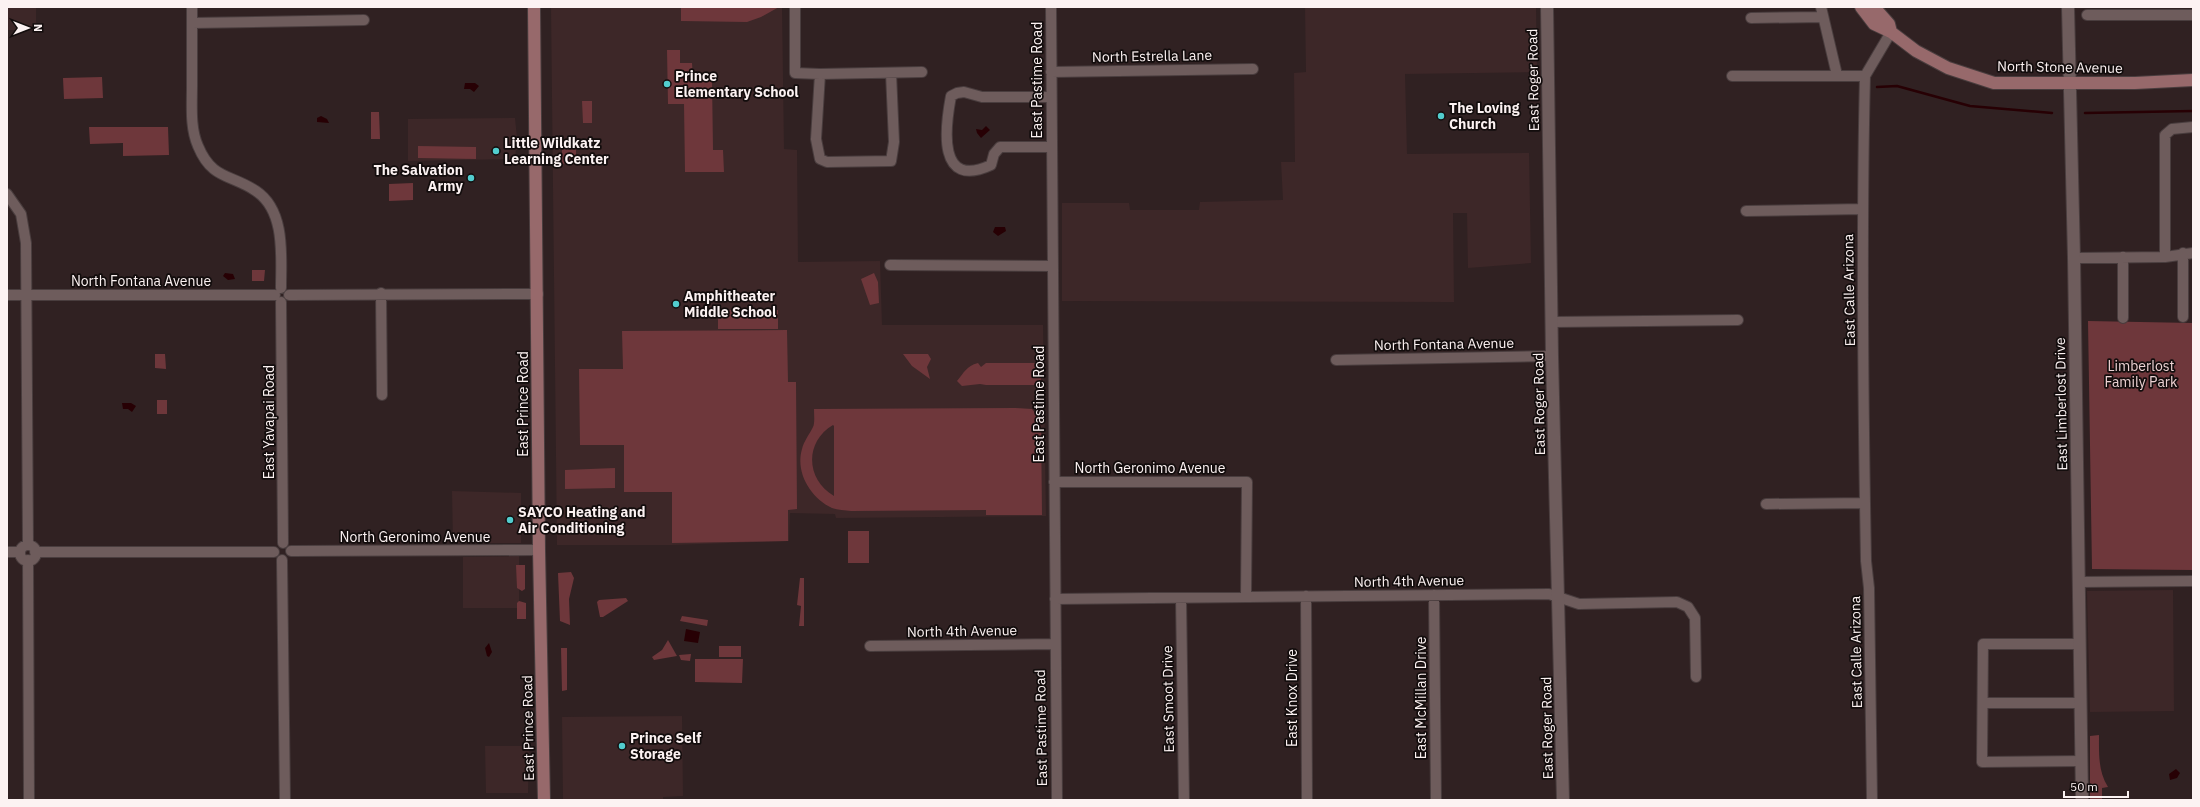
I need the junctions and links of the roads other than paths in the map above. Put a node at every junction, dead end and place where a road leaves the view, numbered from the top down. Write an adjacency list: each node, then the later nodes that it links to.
1 (192, 7): 14 (street, East Yavapai Road)
2 (534, 7): 40 (main road, East Prince Road)
3 (795, 7): 20 (street)
4 (1051, 7): 18 (street, East Pastime Road)
5 (1547, 7): 47 (street, East Roger Road)
6 (1861, 7): 15 (main road, North Stone Avenue)
7 (1874, 7): 15 (main road, North Stone Avenue)
8 (2068, 7): 25 (street, East Limberlost Drive)
9 (1822, 12): 12 (street); 21 (street)
10 (2087, 15): 11 (street)
11 (2193, 15)
12 (1751, 18)
13 (364, 20): 14 (street)
14 (192, 23): 43 (street, East Yavapai Road)
15 (1891, 32): 23 (street); 25 (main road, North Stone Avenue)
16 (1252, 69): 18 (street, North Estrella Lane)
17 (922, 72): 19 (street)
18 (1051, 72): 26 (street, East Pastime Road)
19 (892, 73): 20 (street); 20 (street)
20 (820, 74)
21 (1837, 75): 22 (street); 23 (street)
22 (1732, 76)
23 (1865, 76): 30 (street, East Calle Arizona)
24 (2193, 80): 25 (main road, North Stone Avenue)
25 (2069, 83): 36 (street, East Limberlost Drive)
26 (1051, 97): 28 (street, East Pastime Road); 28 (street)
27 (2193, 127): 35 (street)
28 (1051, 147): 38 (street, East Pastime Road)
29 (7, 194): 42 (street)
30 (1862, 209): 31 (street); 52 (street, East Calle Arizona)
31 (1746, 211)
32 (2182, 253): 33 (street); 35 (street); 45 (street)
33 (2193, 253)
34 (2122, 257): 35 (street); 36 (street); 44 (street)
35 (2165, 257)
36 (2074, 258): 64 (street, East Limberlost Drive)
37 (890, 265): 38 (street)
38 (1053, 266): 51 (street, East Pastime Road)
39 (381, 293): 40 (street, North Fontana Avenue); 43 (street, North Fontana Avenue); 50 (street)
40 (538, 294): 56 (main road, East Prince Road)
41 (7, 295): 42 (street, North Fontana Avenue)
42 (26, 295): 43 (street, North Fontana Avenue); 55 (street)
43 (281, 295): 54 (street, East Yavapai Road)
44 (2123, 318)
45 (2182, 318)
46 (1738, 320): 47 (street)
47 (1552, 322): 48 (street, East Roger Road)
48 (1552, 356): 49 (street, North Fontana Avenue); 69 (street, East Roger Road)
49 (1336, 360)
50 (382, 395)
51 (1054, 482): 67 (street, North Geronimo Avenue); 70 (street, East Pastime Road)
52 (1865, 503): 53 (street); 86 (street, East Calle Arizona)
53 (1766, 504)
54 (283, 543): 57 (street); 60 (street)
55 (32, 549): 59 (street); 60 (street); 61 (street)
56 (539, 550): 57 (street, North Geronimo Avenue); 80 (main road, East Prince Road)
57 (290, 551): 62 (street)
58 (7, 552): 59 (street)
59 (20, 552): 61 (street)
60 (274, 552): 62 (street)
61 (28, 560): 78 (street)
62 (282, 560): 79 (street)
63 (2193, 581): 64 (street)
64 (2079, 582): 72 (street, East Limberlost Drive)
65 (1434, 595): 66 (street, North 4th Avenue); 69 (street, North 4th Avenue); 84 (street, East McMillan Drive)
66 (1306, 596): 67 (street, North 4th Avenue); 83 (street, East Knox Drive)
67 (1246, 597): 68 (street, North 4th Avenue)
68 (1181, 598): 70 (street, North 4th Avenue); 82 (street, East Smoot Drive)
69 (1559, 598): 74 (street, North 4th Avenue); 85 (street, East Roger Road)
70 (1055, 599): 71 (street, East Pastime Road)
71 (1054, 644): 73 (street, North 4th Avenue); 81 (street, East Pastime Road)
72 (2080, 644): 75 (street); 76 (street, East Limberlost Drive)
73 (870, 646)
74 (1696, 678)
75 (1983, 703): 76 (street); 77 (street)
76 (2080, 703): 77 (street, East Limberlost Drive)
77 (2081, 761): 87 (street, East Limberlost Drive)
78 (29, 800)
79 (285, 800)
80 (544, 800)
81 (1057, 800)
82 (1184, 800)
83 (1307, 800)
84 (1436, 800)
85 (1563, 800)
86 (1872, 800)
87 (2082, 800)

